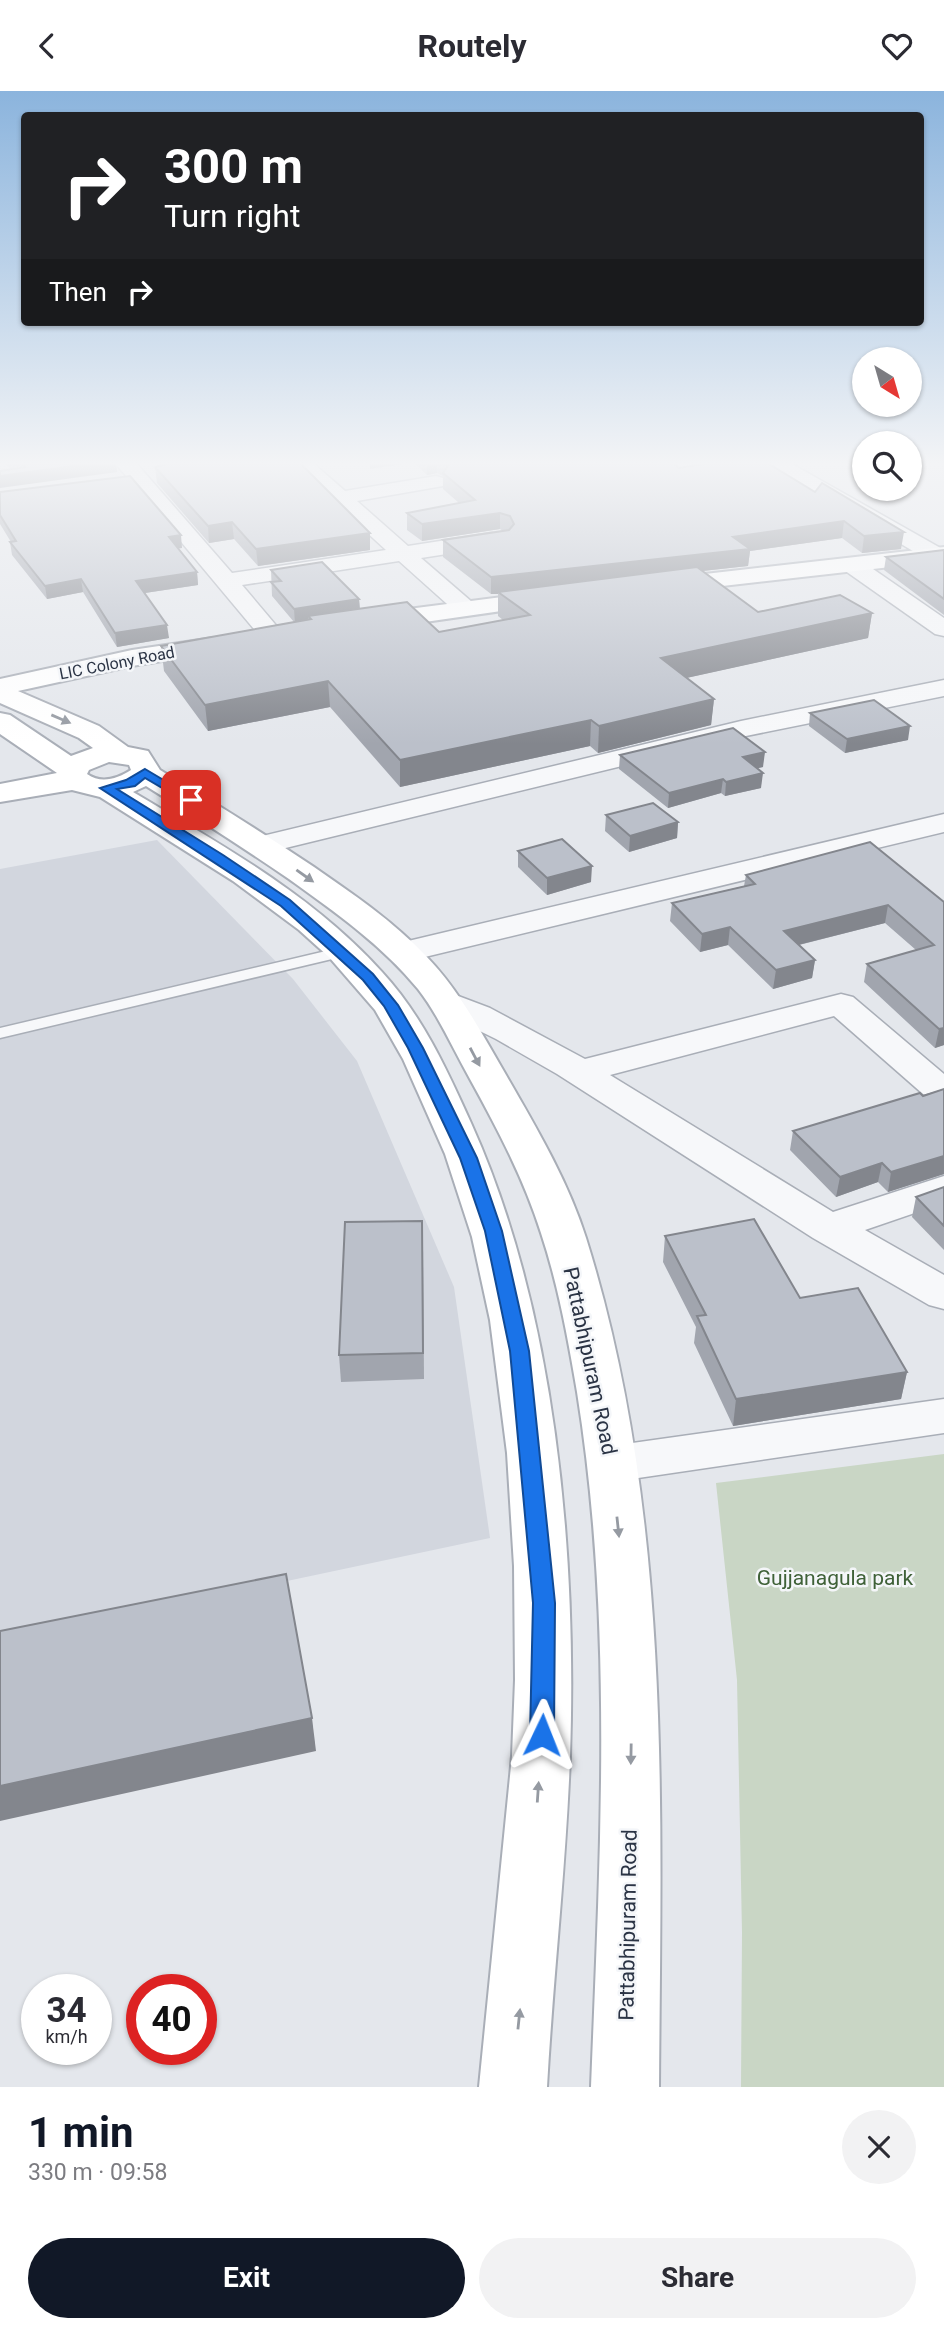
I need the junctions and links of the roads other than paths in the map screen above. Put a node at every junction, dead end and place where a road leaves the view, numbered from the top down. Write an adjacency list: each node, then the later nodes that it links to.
1 (204, 557): 6 (street)
2 (389, 557): 6 (street)
3 (406, 557): 9 (street)
4 (915, 557): 5 (street)
5 (852, 565): 7 (street); 11 (street)
6 (226, 581): 13 (street)
7 (644, 588)
8 (575, 595): 9 (street)
9 (464, 607): 10 (street)
10 (341, 626)
11 (943, 628)
12 (300, 632): 13 (street, LIC Colony Road)
13 (273, 636): 15 (street, LIC Colony Road)
14 (0, 665): 15 (street, Pattabhipuram Road)
15 (8, 687): 18 (street, Pattabhipuram Road, one-way to 18)
16 (944, 688): 21 (street)
17 (0, 721): 18 (street, Pattabhipuram Road)
18 (103, 773): 19 (street); 21 (street, Pattabhipuram Road); 23 (street, Pattabhipuram Road)
19 (0, 793)
20 (944, 823): 22 (street)
21 (261, 845): 22 (street, Pattabhipuram Road, one-way to 22)
22 (404, 952): 24 (street, Pattabhipuram Road)
23 (343, 953): 25 (lane); 33 (street, Pattabhipuram Road, one-way to 23)
24 (445, 1001): 26 (street); 32 (street, Pattabhipuram Road, one-way to 32)
25 (0, 1034)
26 (579, 1072): 27 (street); 29 (street)
27 (944, 1093)
28 (944, 1189): 29 (street)
29 (827, 1228): 30 (street)
30 (944, 1294)
31 (944, 1416): 32 (street)
32 (611, 1464): 34 (street, Pattabhipuram Road, one-way to 34)
33 (513, 2087)
34 (625, 2087)

